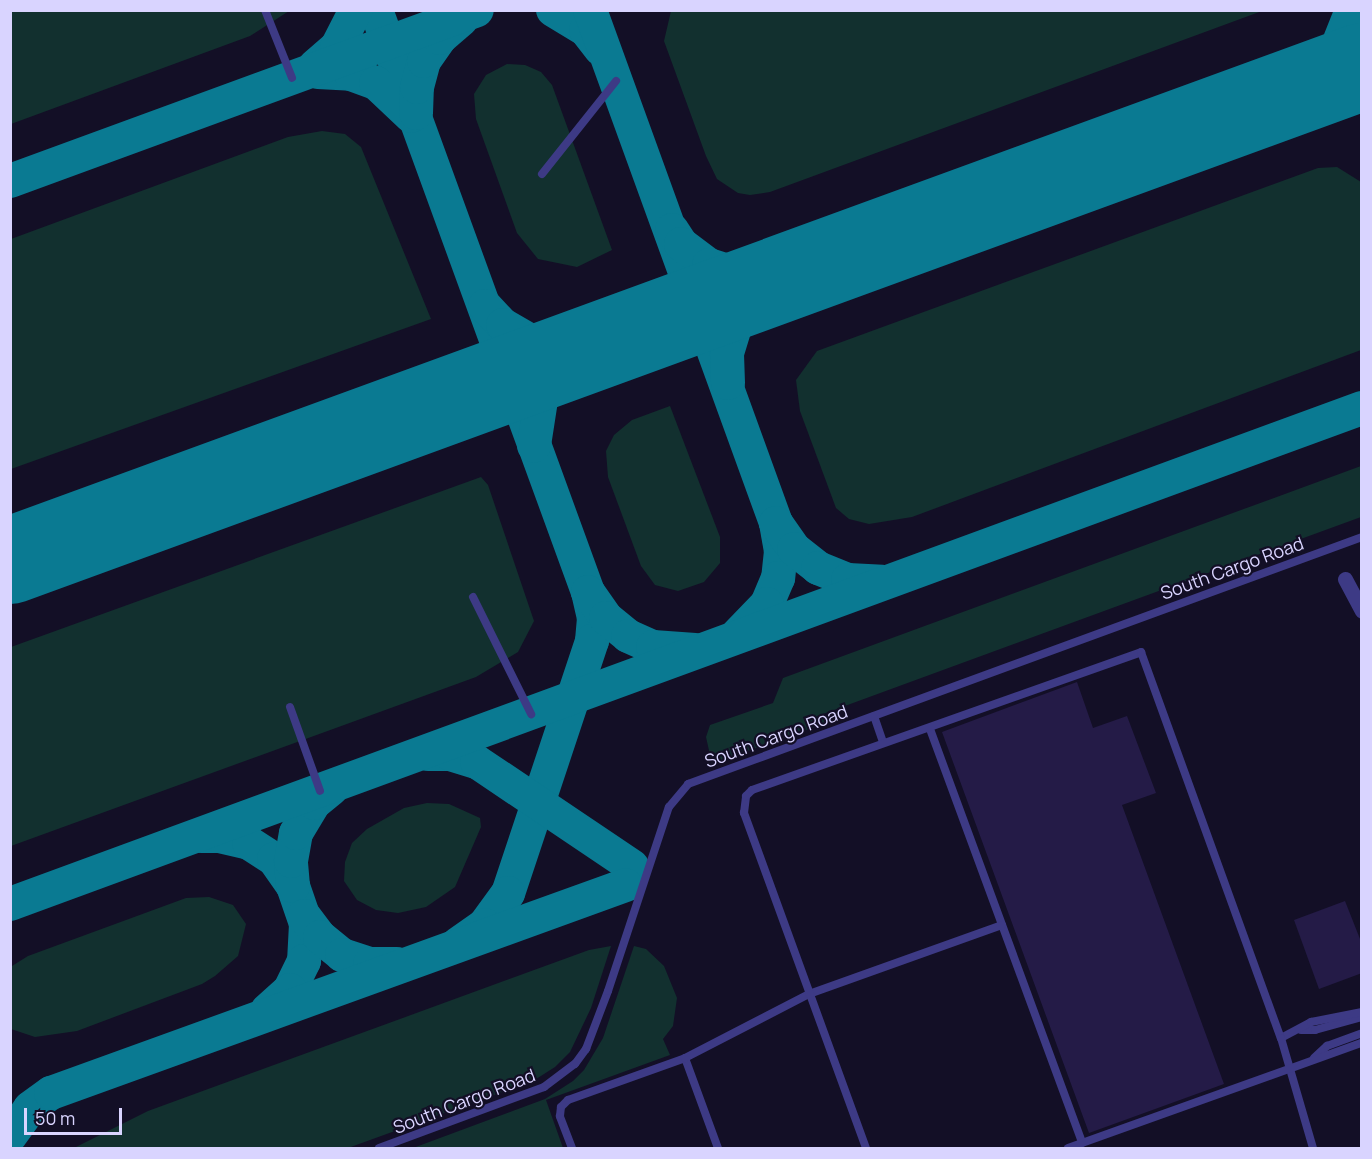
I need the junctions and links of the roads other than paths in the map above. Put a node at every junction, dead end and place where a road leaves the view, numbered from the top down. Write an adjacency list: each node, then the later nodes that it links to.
1 (265, 10): 2 (lane)
2 (292, 78)
3 (616, 81): 4 (lane)
4 (542, 174)
5 (1362, 537): 11 (lane, South Cargo Road)
6 (1345, 579): 8 (street)
7 (473, 597): 10 (lane)
8 (1362, 610)
9 (290, 708): 14 (lane)
10 (531, 714)
11 (874, 716): 13 (lane); 27 (lane, South Cargo Road)
12 (930, 729): 13 (lane); 15 (lane); 21 (lane)
13 (883, 742): 16 (lane)
14 (320, 791)
15 (1002, 925): 16 (lane); 26 (lane)
16 (809, 994): 23 (lane); 30 (lane)
17 (1362, 1012): 19 (lane)
18 (1362, 1017): 19 (lane)
19 (1301, 1030): 21 (lane)
20 (1362, 1033): 24 (lane)
21 (1281, 1038): 25 (lane)
22 (1362, 1043): 24 (lane)
23 (685, 1058): 28 (lane); 29 (lane)
24 (1314, 1059): 25 (lane)
25 (1289, 1068): 26 (lane); 32 (lane)
26 (1082, 1143): 31 (lane)
27 (379, 1149)
28 (572, 1149)
29 (718, 1149)
30 (866, 1149)
31 (1068, 1149)
32 (1313, 1149)

